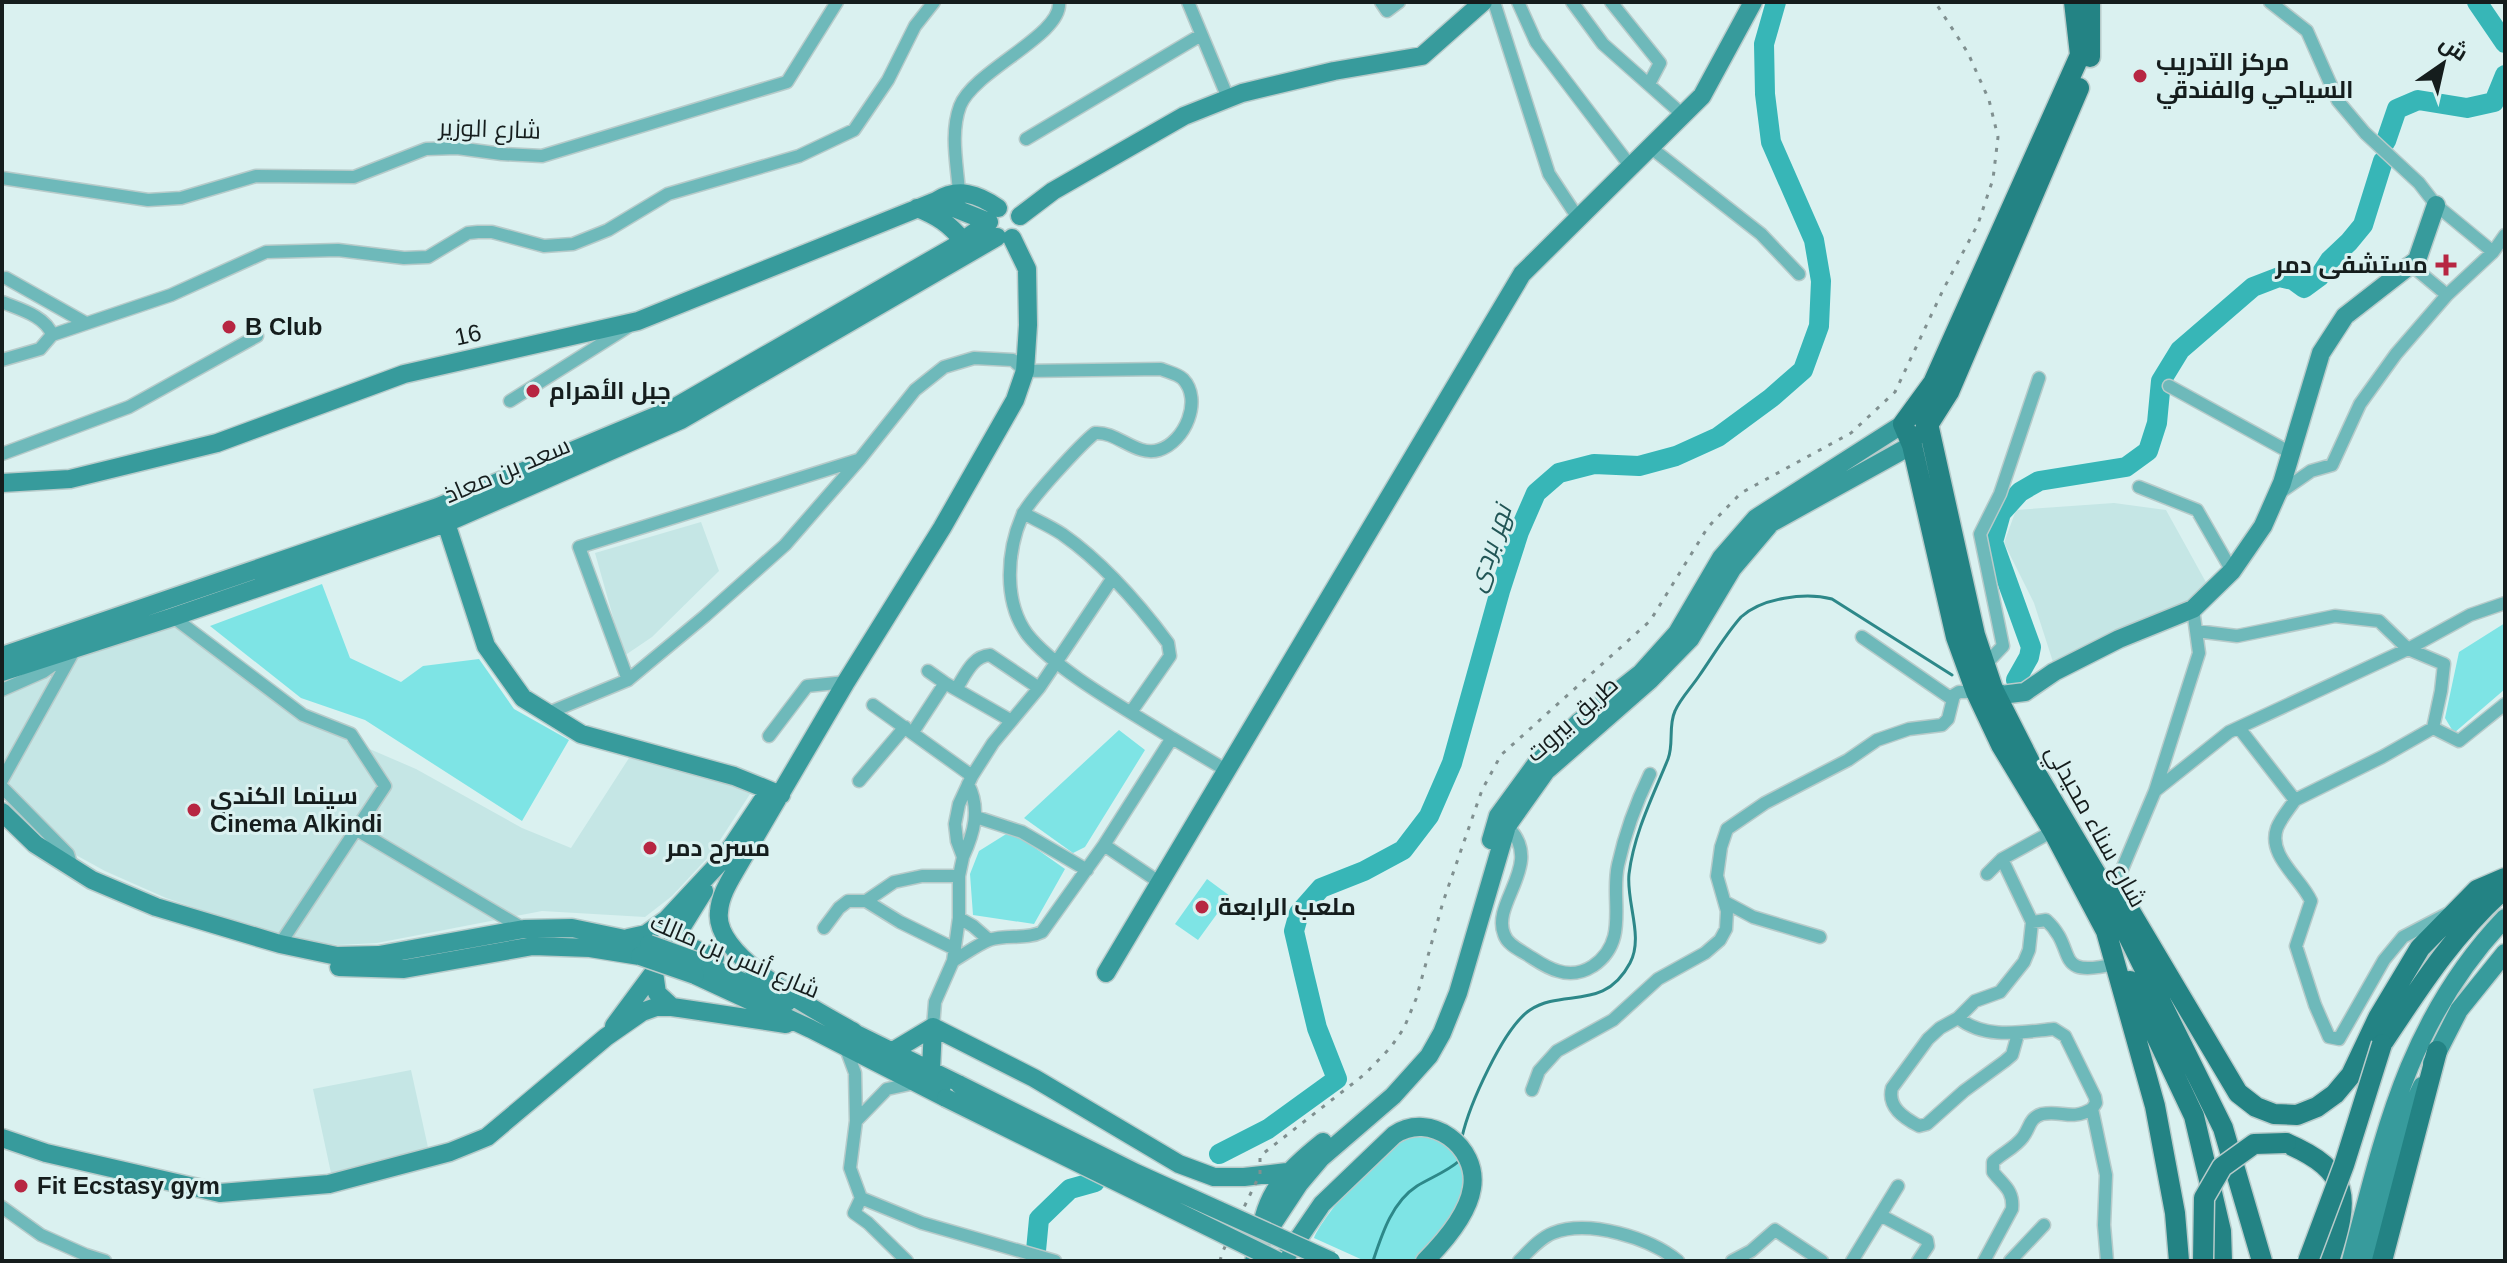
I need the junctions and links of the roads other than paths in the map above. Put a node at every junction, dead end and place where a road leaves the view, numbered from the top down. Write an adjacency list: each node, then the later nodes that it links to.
1 (837, 2): 23 (street, شارع الوزير)
2 (934, 2): 39 (street)
3 (1059, 2): 24 (street)
4 (1188, 2): 16 (street)
5 (1381, 2): 6 (street)
6 (1399, 2)
7 (1483, 2): 18 (street)
8 (1494, 2): 28 (street)
9 (1518, 2): 22 (street)
10 (1572, 2): 17 (street)
11 (1611, 2): 17 (street)
12 (1753, 2): 19 (street)
13 (2074, 2): 47 (main road)
14 (2090, 2): 49 (main road)
15 (2270, 2): 26 (street)
16 (1201, 35): 18 (street); 20 (street)
17 (1649, 84): 19 (street)
18 (1228, 98): 29 (street)
19 (1683, 115): 21 (street)
20 (1026, 139)
21 (1650, 147): 22 (street); 34 (street)
22 (1631, 167): 28 (street)
23 (2, 178)
24 (959, 192): 25 (street, 16); 29 (street)
25 (936, 201): 27 (street, 16); 29 (street)
26 (2436, 205): 32 (street); 33 (street)
27 (917, 208): 31 (street); 38 (street, 16)
28 (1578, 218): 89 (street)
29 (999, 226): 31 (street, سعد بن معاذ); 43 (street); 58 (street, سعد بن معاذ)
30 (2505, 235): 32 (street)
31 (963, 241): 68 (street, سعد بن معاذ)
32 (2493, 252): 36 (street)
33 (2411, 265): 36 (street); 51 (street)
34 (1799, 274)
35 (6, 278): 39 (street)
36 (2447, 295): 56 (street)
37 (2, 302): 40 (street)
38 (638, 321): 46 (street); 54 (street, 16)
39 (84, 322): 40 (street)
40 (52, 335): 42 (street)
41 (257, 336): 52 (street)
42 (2, 360)
43 (1025, 371): 53 (street); 57 (street); 73 (street)
44 (2039, 378): 70 (street)
45 (2169, 386): 51 (street)
46 (510, 401)
47 (1916, 406): 48 (main road); 49 (main road, شارع سناء محيدلي)
48 (1903, 424): 50 (main road); 153 (street)
49 (1929, 428): 50 (main road); 70 (main road, شارع سناء محيدلي)
50 (1912, 445): 77 (main road); 100 (street, طريق بيروت)
51 (2291, 453): 56 (street)
52 (2, 454)
53 (860, 459): 72 (street); 72 (street)
54 (2, 483)
55 (2139, 487): 59 (street)
56 (2277, 495): 59 (street)
57 (1023, 513): 60 (street); 69 (street)
58 (446, 523): 63 (street, سعد بن معاذ); 82 (street)
59 (2232, 571): 62 (street)
60 (1112, 579): 69 (street); 81 (street)
61 (2505, 603): 67 (street)
62 (2193, 609): 64 (street); 77 (street)
63 (173, 617): 66 (street, سعد بن معاذ); 102 (street)
64 (2196, 631): 67 (street); 95 (street)
65 (1862, 637): 78 (street)
66 (75, 649): 68 (street, سعد بن معاذ); 76 (street); 91 (street)
67 (2408, 649): 84 (street); 85 (street)
68 (2, 659)
69 (1057, 662): 75 (street); 81 (street)
70 (1984, 666): 77 (main road, شارع سناء محيدلي)
71 (928, 671): 74 (street)
72 (628, 680): 82 (street)
73 (846, 682): 87 (street); 96 (street)
74 (950, 686): 75 (street); 83 (street); 86 (street)
75 (1039, 688): 83 (street)
76 (2, 690)
77 (1984, 691): 78 (street); 103 (main road); 115 (main road, شارع سناء محيدلي)
78 (1952, 699): 117 (street)
79 (2505, 704): 85 (street)
80 (873, 705): 86 (street)
81 (1131, 712): 88 (street)
82 (548, 713): 96 (street)
83 (1010, 720): 92 (street)
84 (2239, 728): 95 (street); 97 (street)
85 (2433, 728): 97 (street)
86 (909, 730): 92 (street); 93 (street)
87 (769, 736)
88 (1172, 738): 89 (street); 104 (street)
89 (1226, 770): 113 (street)
90 (1650, 774): 100 (street)
91 (2, 780)
92 (970, 780): 99 (street); 105 (street)
93 (859, 781)
94 (2, 787): 108 (street)
95 (2155, 791): 115 (street)
96 (775, 792): 106 (street); 137 (street)
97 (2295, 800): 118 (street)
98 (2, 812): 108 (street, شارع أنس بن مالك)
99 (976, 817): 105 (street); 109 (street)
100 (1507, 826): 159 (street, طريق بيروت)
101 (2, 827): 130 (street, شارع أنس بن مالك)
102 (357, 830): 123 (street); 129 (street)
103 (2053, 831): 107 (street); 115 (main road)
104 (1104, 845): 109 (street); 113 (street)
105 (963, 857): 111 (street)
106 (724, 858): 126 (street); 127 (street)
107 (2002, 859): 110 (street); 121 (street)
108 (72, 867): 129 (street, شارع أنس بن مالك)
109 (1087, 870): 128 (street)
110 (1987, 874)
111 (959, 876): 116 (street); 119 (street)
112 (2505, 878): 118 (main road)
113 (1159, 882): 136 (street)
114 (2505, 888): 180 (main road, bridge)
115 (2103, 891): 118 (main road); 124 (main road); 179 (main road, شارع سناء محيدلي)
116 (866, 901): 122 (street); 132 (street)
117 (1725, 902): 125 (street); 149 (street)
118 (2457, 909)
119 (959, 918): 128 (street); 132 (street)
120 (2505, 918): 182 (street)
121 (2032, 922): 133 (street); 139 (street)
122 (824, 928)
123 (524, 929): 126 (street, شارع أنس بن مالك); 129 (street, شارع أنس بن مالك)
124 (2106, 931): 133 (main road); 178 (main road, شارع سناء محيدلي)
125 (1820, 937)
126 (628, 938): 130 (street, شارع أنس بن مالك)
127 (673, 939): 135 (street); 137 (street)
128 (989, 940): 132 (street)
129 (280, 944)
130 (645, 950): 134 (street, شارع أنس بن مالك, bridge)
131 (2505, 953): 146 (street)
132 (954, 955): 140 (street)
133 (2115, 964): 176 (main road)
134 (695, 968): 141 (street, شارع أنس بن مالك); 144 (street, شارع أنس بن مالك)
135 (654, 972): 138 (street); 143 (street)
136 (1106, 973)
137 (793, 997): 144 (street)
138 (672, 1007): 141 (street); 143 (street)
139 (1958, 1018): 142 (street); 142 (street)
140 (933, 1027): 145 (street); 147 (street); 153 (street)
141 (811, 1029): 144 (street, شارع أنس بن مالك)
142 (2018, 1034): 150 (street)
143 (606, 1037): 152 (street)
144 (849, 1039): 145 (street, شارع أنس بن مالك); 148 (street, شارع أنس بن مالك); 151 (street)
145 (893, 1051): 147 (street, شارع أنس بن مالك)
146 (2437, 1051): 183 (street); 184 (main road)
147 (931, 1070): 165 (street, شارع أنس بن مالك, bridge)
148 (916, 1082): 151 (street); 164 (street, شارع أنس بن مالك, bridge)
149 (1532, 1090)
150 (2092, 1109): 173 (street); 175 (street)
151 (856, 1121): 155 (street)
152 (2, 1138)
153 (1287, 1172): 159 (street)
154 (1898, 1186): 157 (street)
155 (861, 1198): 161 (street); 163 (street)
156 (2, 1207): 160 (street)
157 (1880, 1215): 171 (street); 172 (street)
158 (2044, 1225): 174 (street)
159 (1257, 1252)
160 (86, 1258): 162 (street)
161 (1051, 1260)
162 (105, 1261)
163 (907, 1261)
164 (1281, 1261): 166 (street)
165 (1331, 1261)
166 (1425, 1261)
167 (1519, 1261): 168 (street)
168 (1678, 1261)
169 (1732, 1261): 170 (street)
170 (1822, 1261)
171 (1852, 1261)
172 (1918, 1261)
173 (1984, 1261)
174 (2010, 1261)
175 (2107, 1261)
176 (2179, 1261)
177 (2203, 1261): 181 (main road, bridge)
178 (2222, 1261)
179 (2262, 1261)
180 (2308, 1261)
181 (2329, 1261)
182 (2351, 1261)
183 (2364, 1261)
184 (2382, 1261)

